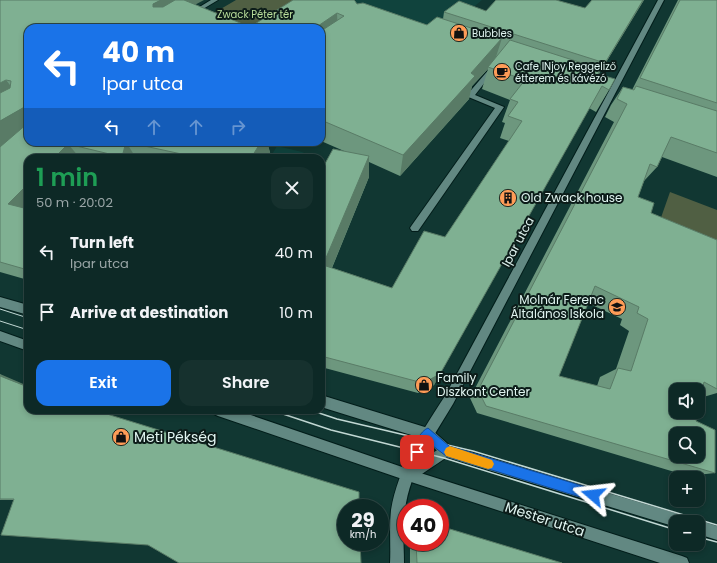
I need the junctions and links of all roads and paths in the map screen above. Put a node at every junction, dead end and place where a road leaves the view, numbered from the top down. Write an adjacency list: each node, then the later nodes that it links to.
1 (215, 0): 3 (street)
2 (661, 0): 12 (street, Ipar utca)
3 (184, 18)
4 (501, 59): 5 (street)
5 (416, 228)
6 (2, 304): 7 (street)
7 (24, 309)
8 (0, 336): 9 (street)
9 (24, 345)
10 (325, 402): 12 (street)
11 (230, 414): 14 (street, Mester utca)
12 (428, 434): 13 (street); 14 (street, Ipar utca)
13 (446, 451): 14 (street); 15 (street)
14 (408, 475): 18 (street, Ipar utca); 19 (street, Mester utca)
15 (669, 518)
16 (705, 529): 17 (street)
17 (717, 533)
18 (398, 563)
19 (682, 563)

